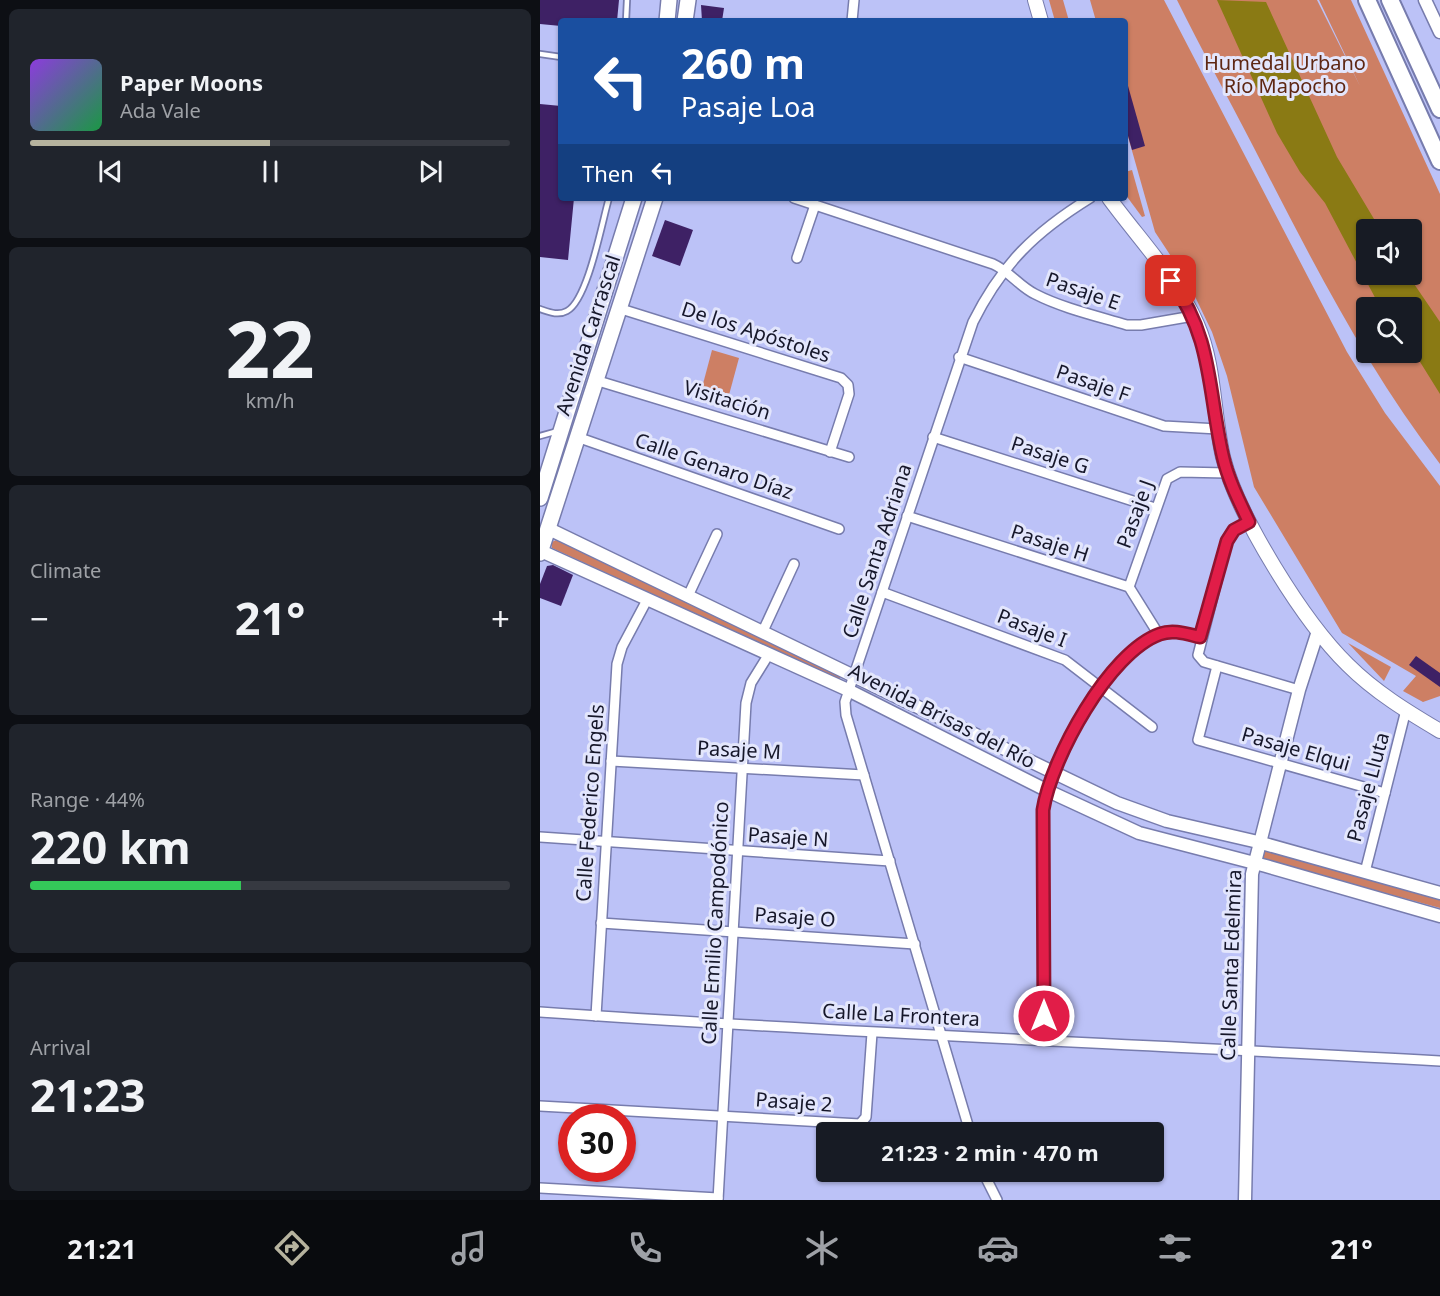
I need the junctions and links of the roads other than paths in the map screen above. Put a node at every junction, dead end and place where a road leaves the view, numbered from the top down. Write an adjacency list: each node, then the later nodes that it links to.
1 (627, 0): 9 (lane)
2 (669, 0): 10 (main road)
3 (688, 0): 11 (main road)
4 (855, 0): 12 (street)
5 (1035, 0): 13 (main road)
6 (1367, 0): 18 (highway)
7 (1390, 0): 17 (highway)
8 (1425, 0): 14 (street)
9 (626, 18)
10 (667, 18)
11 (686, 18)
12 (852, 18)
13 (1040, 18)
14 (1439, 26)
15 (540, 54): 16 (lane)
16 (558, 57)
17 (1440, 109)
18 (1440, 161)
19 (608, 201): 31 (lane)
20 (633, 201): 36 (main road, Avenida Carrascal)
21 (654, 201): 30 (main road, Avenida Carrascal)
22 (803, 201): 26 (street)
23 (830, 201): 27 (street)
24 (1086, 201): 29 (street, Calle Santa Adriana)
25 (1110, 201): 32 (main road)
26 (815, 205): 27 (street); 28 (street)
27 (829, 210): 29 (street)
28 (797, 258)
29 (1004, 269): 32 (street, Pasaje E); 33 (street, Calle Santa Adriana)
30 (618, 308): 34 (main road, Avenida Carrascal); 40 (street, De los Apóstoles)
31 (540, 309)
32 (1193, 316): 35 (main road)
33 (959, 357): 35 (street, Pasaje F); 38 (street, Calle Santa Adriana)
34 (595, 380): 39 (main road, Avenida Carrascal); 40 (street, Visitación)
35 (1218, 429): 42 (main road)
36 (561, 430): 37 (lane); 43 (main road, Avenida Carrascal)
37 (540, 435)
38 (933, 437): 44 (street, Pasaje G); 45 (street, Calle Santa Adriana)
39 (577, 438): 47 (main road, Avenida Carrascal); 48 (street, Calle Genaro Díaz)
40 (830, 452): 41 (street, Visitación)
41 (849, 457)
42 (1227, 473): 44 (street, Pasaje J); 46 (main road)
43 (540, 498)
44 (1155, 508): 52 (street, Pasaje J)
45 (907, 516): 52 (street, Pasaje H); 53 (street, Calle Santa Adriana)
46 (1249, 522): 57 (main road); 59 (street)
47 (549, 529): 50 (main road, Avenida Carrascal); 54 (street, Avenida Brisas del Río)
48 (839, 529)
49 (717, 534): 54 (street)
50 (540, 552): 55 (street, Avenida Brisas del Río)
51 (794, 564): 56 (street)
52 (1129, 587): 58 (street)
53 (882, 592): 62 (street, Calle Santa Adriana); 63 (street, Pasaje I)
54 (688, 596): 56 (street, Avenida Brisas del Río)
55 (648, 600): 60 (street, Avenida Brisas del Río); 69 (street, Calle Federico Engels)
56 (763, 631): 62 (street, Avenida Brisas del Río)
57 (1318, 631): 65 (street, Calle Santa Edelmira); 66 (main road)
58 (1159, 635): 59 (street); 63 (street)
59 (1200, 637): 61 (street)
60 (769, 654): 64 (street, Avenida Brisas del Río); 71 (street, Calle Emilio Campodónico)
61 (1217, 666): 65 (street); 70 (street, Pasaje Elqui)
62 (855, 675): 64 (street, Calle Santa Adriana); 72 (street, Avenida Brisas del Río)
63 (1099, 687): 67 (street, Pasaje I); 72 (street)
64 (848, 690): 73 (street, Calle Santa Adriana); 74 (street, Avenida Brisas del Río)
65 (1299, 690): 70 (street, Calle Santa Edelmira)
66 (1407, 710): 68 (main road); 75 (street, Pasaje Lluta)
67 (1152, 727)
68 (1440, 732)
69 (611, 761): 71 (street, Pasaje M); 78 (street, Calle Federico Engels)
70 (1279, 763): 75 (street, Pasaje Elqui); 77 (street, Calle Santa Edelmira)
71 (742, 768): 73 (street, Pasaje M); 79 (street, Calle Emilio Campodónico)
72 (1054, 772): 74 (street); 77 (street, Avenida Brisas del Río)
73 (864, 775): 80 (street, Calle Santa Adriana)
74 (1046, 790): 81 (street, Avenida Brisas del Río); 93 (street)
75 (1385, 793): 82 (street, Pasaje Lluta)
76 (540, 837): 78 (street, Pasaje N)
77 (1258, 842): 81 (street, Calle Santa Edelmira); 82 (street, Avenida Brisas del Río)
78 (606, 843): 79 (street, Pasaje N); 85 (street, Calle Federico Engels)
79 (737, 851): 80 (street, Pasaje N); 86 (street, Calle Emilio Campodónico)
80 (890, 861): 87 (street, Calle Santa Adriana)
81 (1253, 862): 84 (street, Avenida Brisas del Río); 94 (street, Calle Santa Edelmira)
82 (1365, 872): 83 (street, Avenida Brisas del Río)
83 (1439, 890)
84 (1440, 916)
85 (601, 923): 86 (street, Pasaje O); 89 (street, Calle Federico Engels)
86 (733, 930): 87 (street, Pasaje O); 90 (street, Calle Emilio Campodónico)
87 (915, 944): 92 (street, Calle Santa Adriana)
88 (540, 1012): 89 (street, Calle La Frontera)
89 (596, 1016): 90 (street, Calle La Frontera)
90 (728, 1025): 91 (street, Calle La Frontera); 97 (street, Calle Emilio Campodónico)
91 (872, 1033): 92 (street, Calle La Frontera); 97 (street, Pasaje 2)
92 (942, 1036): 93 (street, Calle La Frontera); 98 (street, Calle Santa Adriana)
93 (1044, 1039): 94 (street, Calle La Frontera)
94 (1248, 1050): 95 (street, Calle La Frontera); 105 (street, Calle Santa Edelmira)
95 (1440, 1061)
96 (540, 1106): 97 (street, Pasaje 2)
97 (722, 1116): 102 (street, Calle Emilio Campodónico)
98 (967, 1122)
99 (988, 1182): 104 (street)
100 (540, 1188): 101 (street)
101 (562, 1190): 102 (street); 103 (street)
102 (718, 1199)
103 (561, 1200)
104 (997, 1200)
105 (1245, 1200)

